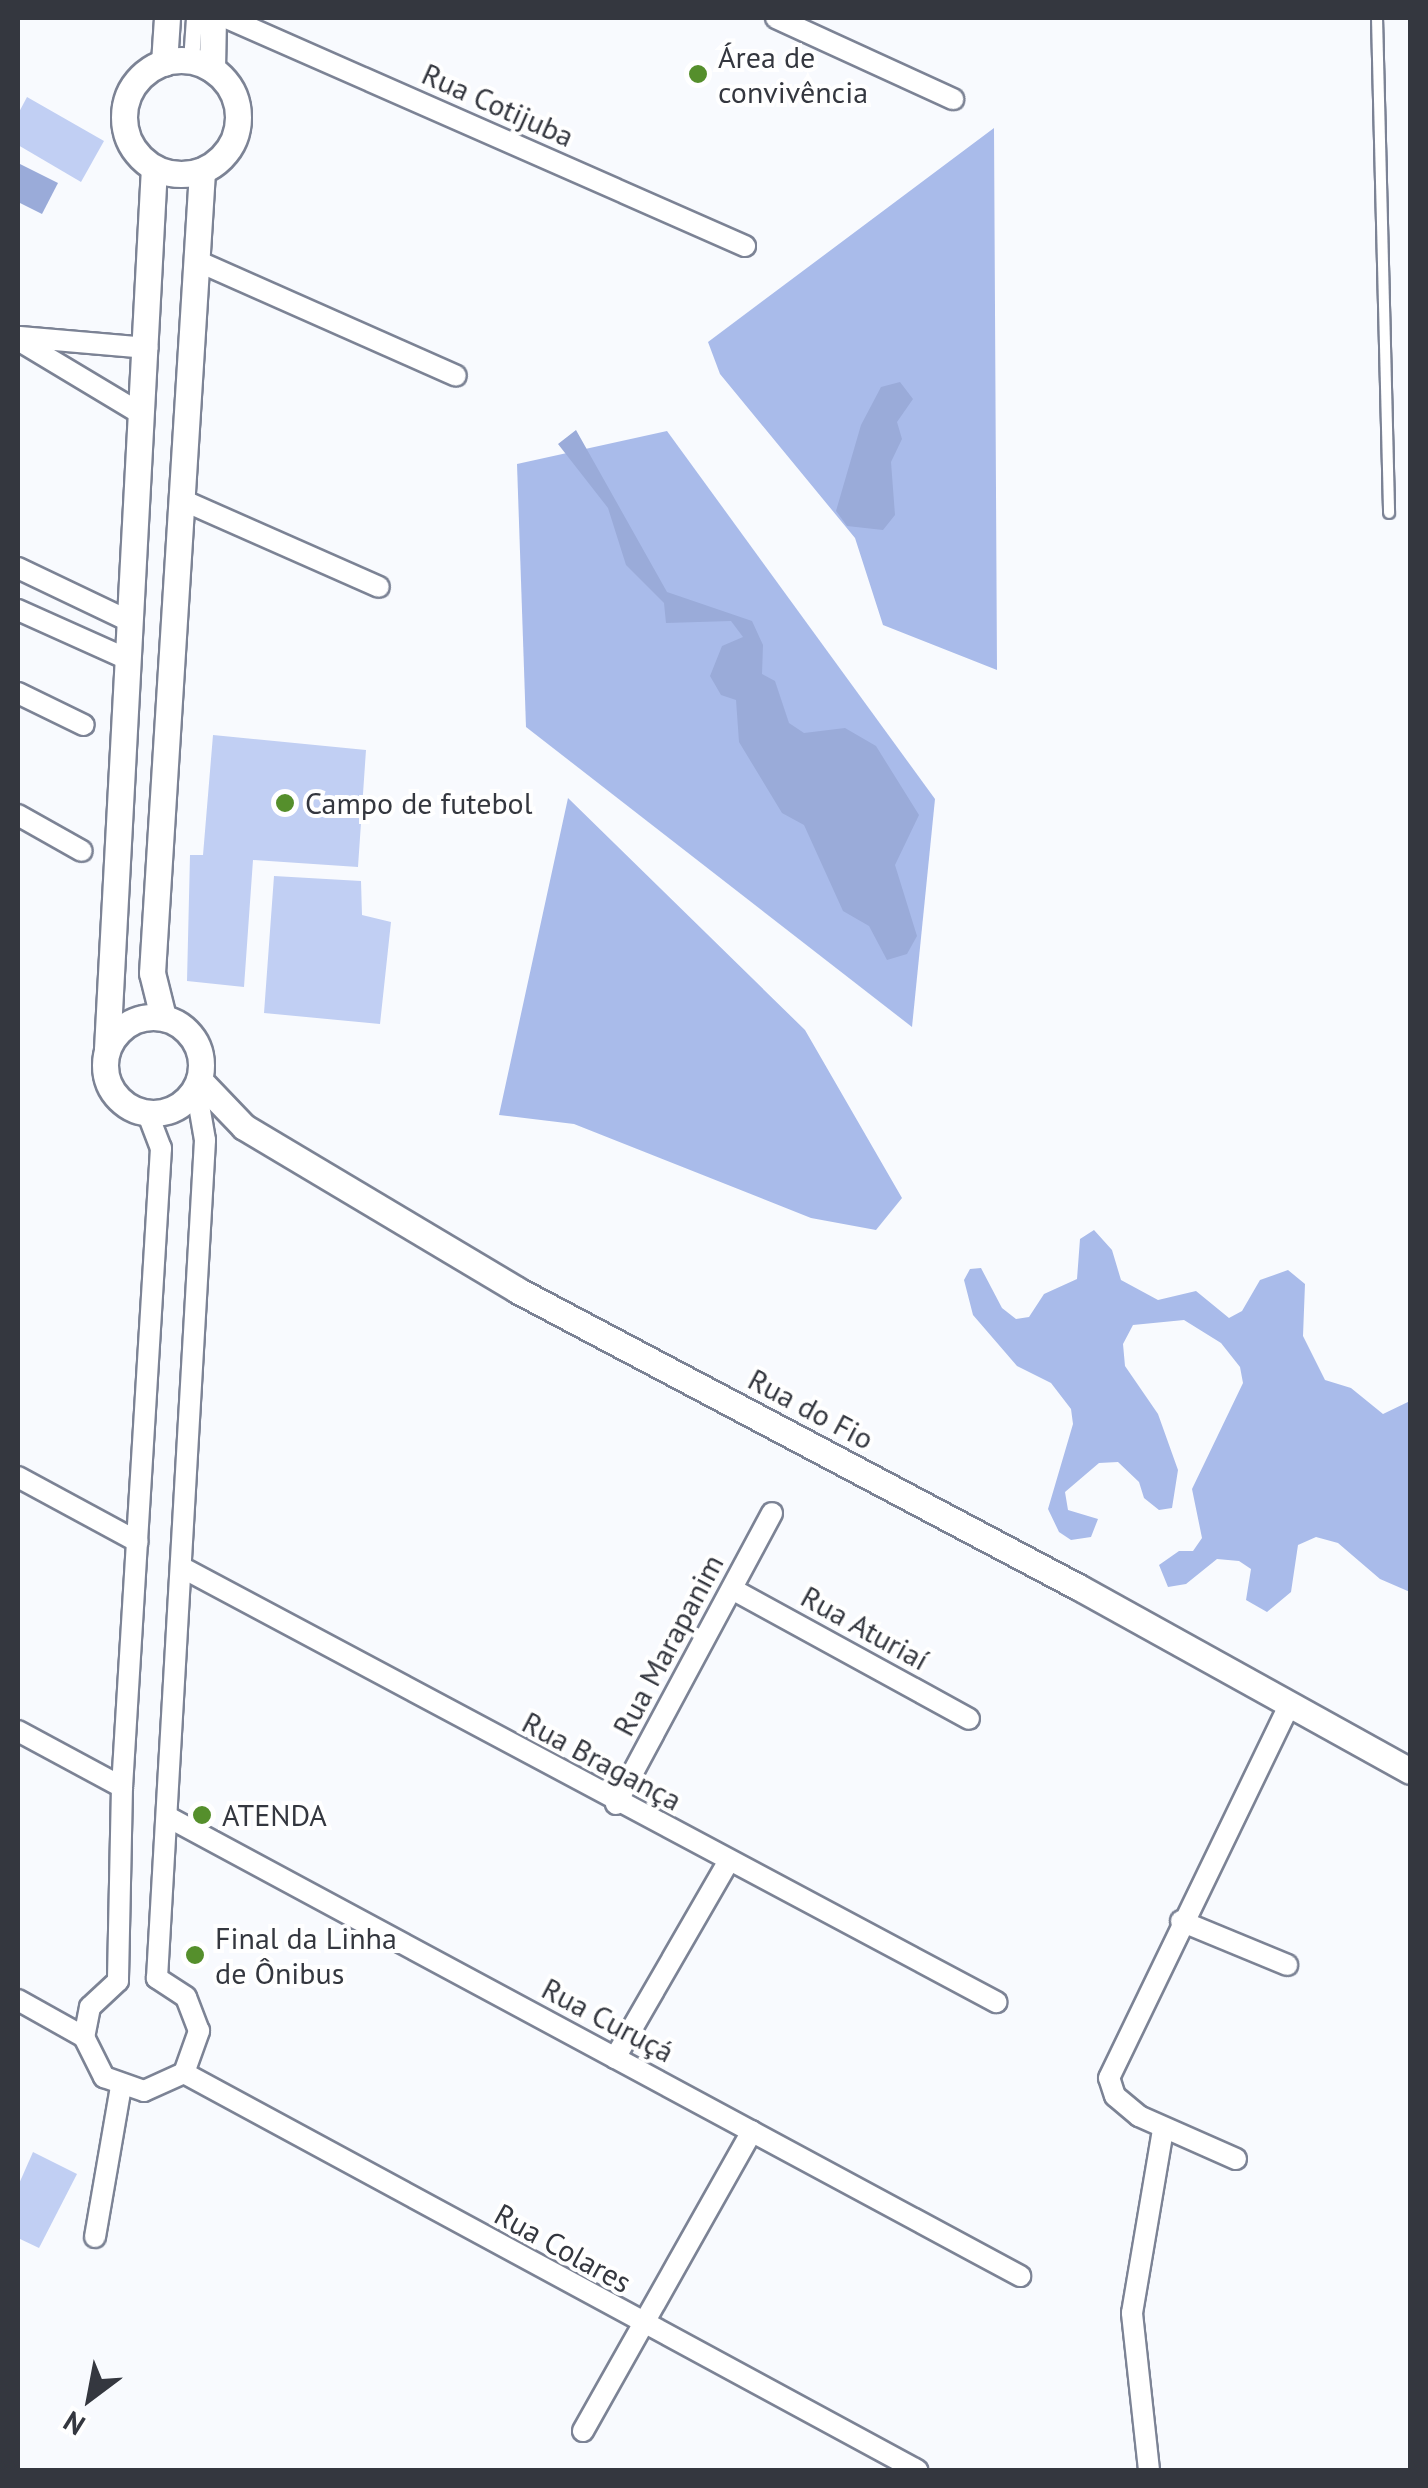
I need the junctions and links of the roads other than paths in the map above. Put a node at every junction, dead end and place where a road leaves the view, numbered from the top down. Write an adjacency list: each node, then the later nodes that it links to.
1 (167, 18): 7 (street)
2 (194, 18): 8 (street)
3 (214, 18): 8 (street)
4 (227, 18): 12 (street, Rua Cotijuba)
5 (776, 18): 9 (street)
6 (1376, 18): 19 (lane)
7 (164, 63): 8 (street); 10 (street)
8 (202, 65): 11 (street)
9 (954, 99)
10 (154, 168): 11 (street); 15 (street)
11 (202, 171): 13 (street)
12 (745, 246)
13 (198, 262): 16 (street); 18 (street)
14 (18, 339): 15 (street); 17 (street)
15 (148, 348): 17 (street)
16 (456, 376)
17 (143, 415): 23 (street)
18 (182, 500): 21 (street); 29 (street)
19 (1389, 512)
20 (18, 571): 23 (street)
21 (378, 587)
22 (18, 610): 24 (street)
23 (130, 621): 24 (street)
24 (127, 659): 30 (street)
25 (18, 693): 26 (street)
26 (84, 725)
27 (18, 815): 28 (street)
28 (82, 851)
29 (163, 1017): 30 (street); 31 (street)
30 (107, 1048): 32 (street)
31 (198, 1084): 32 (street); 36 (street); 38 (street, Rua do Fio)
32 (147, 1112): 35 (street)
33 (18, 1477): 35 (street)
34 (772, 1514): 37 (street, Rua Marapanim)
35 (138, 1542): 42 (street)
36 (183, 1568): 43 (street, Rua Bragança); 44 (street)
37 (732, 1589): 39 (street, Rua Aturiaí); 43 (street, Rua Marapanim)
38 (1290, 1704): 41 (street, Rua do Fio); 46 (street)
39 (969, 1719)
40 (18, 1731): 42 (street)
41 (1410, 1771)
42 (122, 1787): 50 (street)
43 (616, 1804): 45 (street, Rua Bragança)
44 (168, 1817): 51 (street, Rua Curuçá); 52 (street)
45 (728, 1862): 49 (street, Rua Bragança); 51 (street)
46 (1181, 1921): 47 (street); 54 (street)
47 (1287, 1965)
48 (18, 2000): 50 (street)
49 (996, 2002)
50 (84, 2037): 53 (street)
51 (615, 2058): 55 (street, Rua Curuçá)
52 (184, 2073): 53 (street); 59 (street, Rua Colares)
53 (121, 2087): 57 (street)
54 (1162, 2129): 56 (street); 62 (street)
55 (752, 2132): 58 (street, Rua Curuçá); 59 (street)
56 (1236, 2159)
57 (94, 2238)
58 (1020, 2276)
59 (642, 2326): 60 (street); 61 (street, Rua Colares)
60 (583, 2431)
61 (917, 2470)
62 (1149, 2470)

